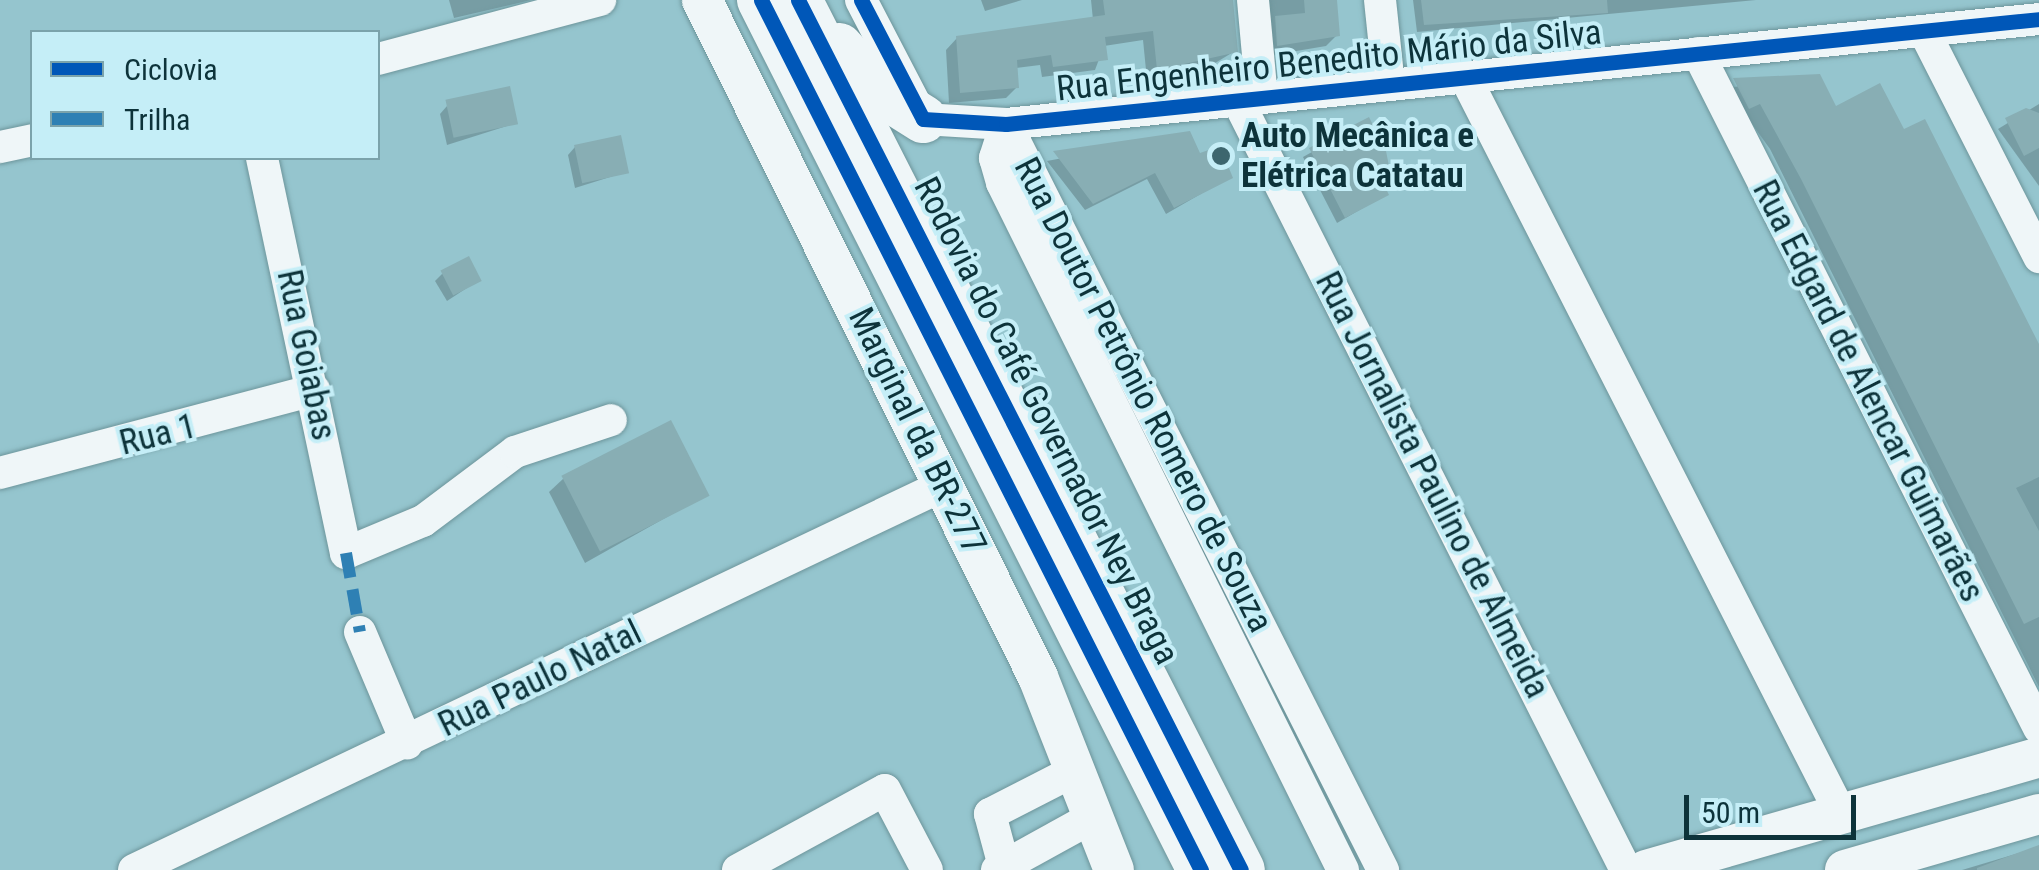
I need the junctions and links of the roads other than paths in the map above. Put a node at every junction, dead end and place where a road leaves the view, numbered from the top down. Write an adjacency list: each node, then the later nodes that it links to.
1 (600, 0): 11 (street)
2 (702, 0): 24 (main road, Marginal da BR-277)
3 (762, 0): 41 (highway, Rodovia do Café Governador Ney Braga)
4 (799, 0): 15 (highway); 42 (highway, Rodovia do Café Governador Ney Braga)
5 (861, 0): 15 (street)
6 (1253, 0): 14 (street)
7 (1380, 0): 13 (street)
8 (2039, 19): 9 (street, Rua Engenheiro Benedito Mário da Silva)
9 (1924, 30): 10 (street, Rua Engenheiro Benedito Mário da Silva); 20 (street)
10 (1698, 54): 12 (street, Rua Engenheiro Benedito Mário da Silva); 26 (street, Rua Edgard de Alencar Guimarães)
11 (380, 57)
12 (1465, 77): 13 (street, Rua Engenheiro Benedito Mário da Silva); 30 (street)
13 (1389, 85): 14 (street, Rua Engenheiro Benedito Mário da Silva)
14 (1250, 99): 16 (street, Rua Engenheiro Benedito Mário da Silva); 45 (street, Rua Jornalista Paulino de Almeida)
15 (923, 119): 16 (street, Rua Engenheiro Benedito Mário da Silva)
16 (1006, 124): 43 (street, Rua Doutor Petrônio Romero de Souza); 44 (street, Rua Doutor Petrônio Romero de Souza)
17 (30, 140): 18 (street)
18 (0, 147)
19 (262, 160): 21 (street, Rua Goiabas)
20 (2039, 257)
21 (314, 390): 22 (street, Rua Goiabas); 23 (street, Rua 1)
22 (610, 420)
23 (0, 473)
24 (944, 485): 27 (street, Rua Paulo Natal); 29 (main road, Marginal da BR-277)
25 (360, 632): 27 (street)
26 (2039, 728)
27 (407, 743): 37 (street, Rua Paulo Natal)
28 (2039, 757): 30 (main road)
29 (1076, 770): 32 (main road, Marginal da BR-277); 35 (street)
30 (1841, 814): 33 (main road)
31 (2039, 814): 36 (main road)
32 (1095, 816): 35 (street); 40 (main road, Marginal da BR-277)
33 (1762, 852): 34 (main road)
34 (1703, 864): 46 (main road)
35 (1001, 868)
36 (1861, 868)
37 (134, 870)
38 (738, 870): 39 (street)
39 (928, 870)
40 (1114, 870)
41 (1201, 870)
42 (1240, 870)
43 (1342, 870)
44 (1383, 870)
45 (1626, 870)
46 (1646, 870)

